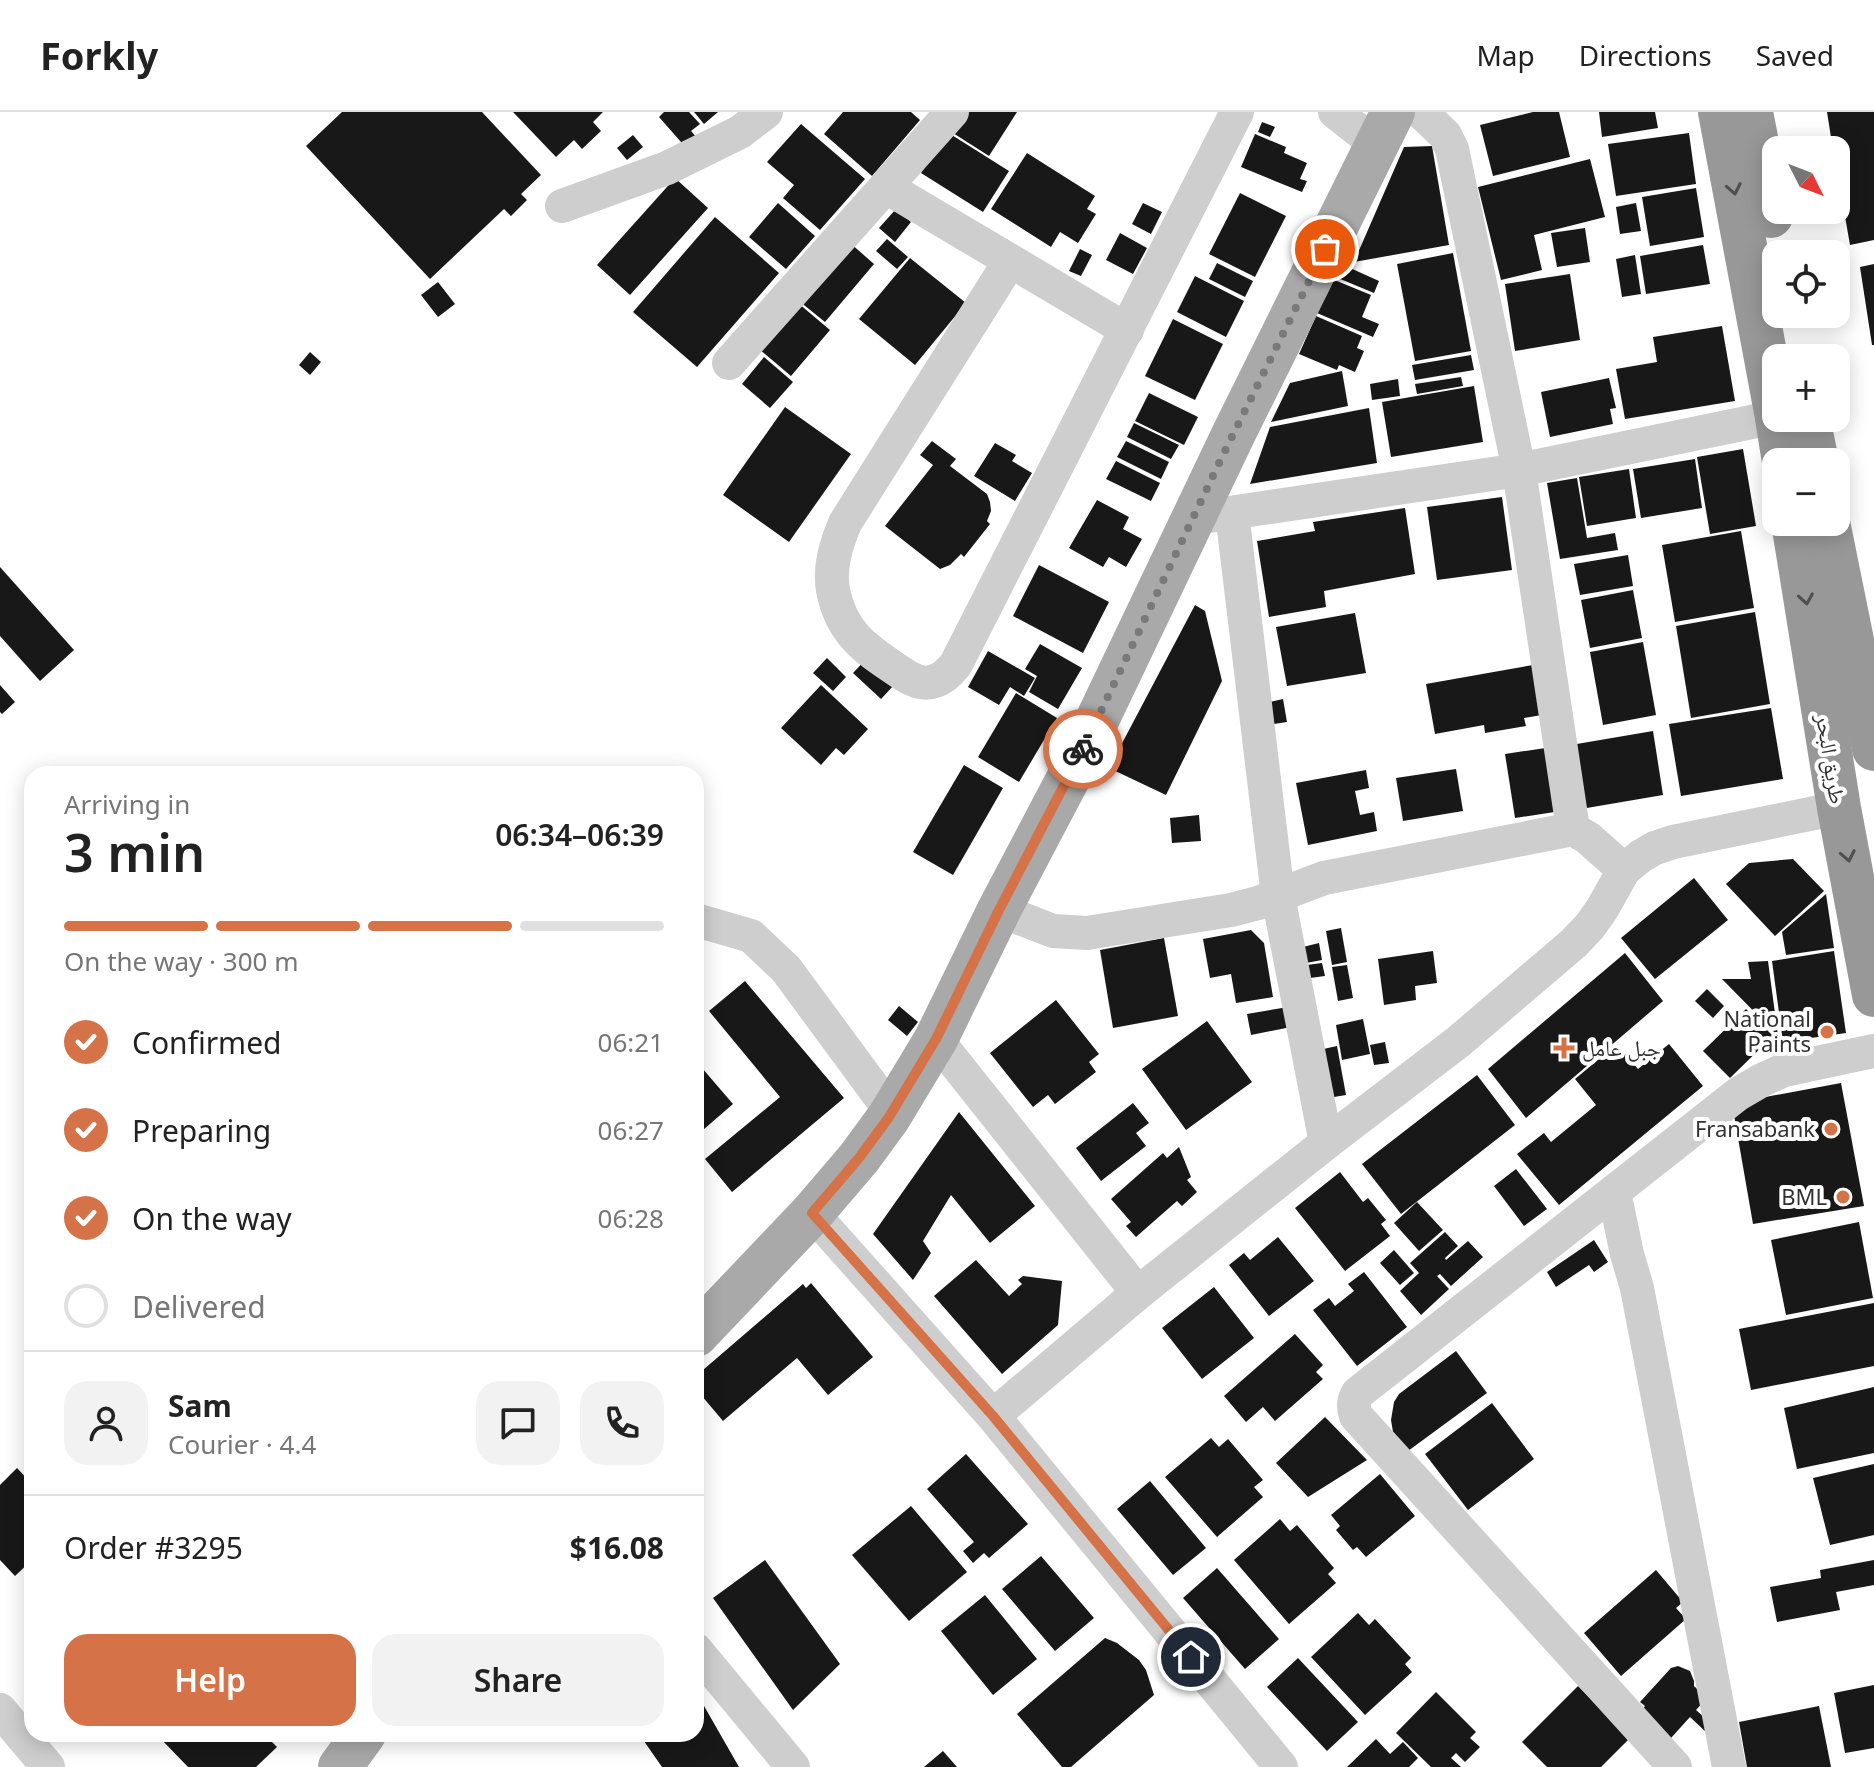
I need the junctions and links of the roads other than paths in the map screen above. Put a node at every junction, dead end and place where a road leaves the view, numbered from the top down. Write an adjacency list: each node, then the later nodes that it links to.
1 (766, 112): 10 (street)
2 (952, 112): 9 (street)
3 (1237, 112): 13 (street)
4 (1335, 112): 8 (street)
5 (1421, 112): 17 (street)
6 (1720, 112): 14 (highway, one-way to 14)
7 (1751, 112): 11 (highway)
8 (1385, 128): 18 (main road)
9 (886, 187): 12 (street); 15 (street)
10 (562, 206)
11 (1775, 240)
12 (1010, 261): 13 (street); 13 (street)
13 (1127, 330)
14 (1763, 344)
15 (729, 363)
16 (1762, 419): 17 (street)
17 (1519, 470): 18 (street); 23 (street)
18 (1212, 516): 25 (street); 26 (main road)
19 (1795, 536): 22 (highway, طريق البحر, one-way to 22)
20 (1831, 536): 21 (highway, طريق البحر)
21 (1874, 749)
22 (1839, 808): 24 (street); 28 (highway, طريق البحر, one-way to 28)
23 (1573, 829): 24 (street); 25 (street)
24 (1624, 870): 32 (street)
25 (1278, 896): 26 (street); 32 (street)
26 (999, 910): 29 (main road)
27 (704, 922): 31 (street)
28 (1874, 995)
29 (936, 1039): 31 (main road); 35 (street)
30 (1874, 1051): 33 (street)
31 (892, 1113): 34 (main road)
32 (1326, 1143): 35 (street)
33 (1614, 1192): 47 (street); 48 (street)
34 (812, 1213): 36 (main road); 37 (street)
35 (1138, 1293): 37 (street)
36 (704, 1327)
37 (993, 1416): 46 (street)
38 (704, 1660): 45 (street)
39 (0, 1710): 40 (street)
40 (24, 1738)
41 (27, 1742): 43 (street)
42 (358, 1742): 44 (main road)
43 (48, 1767)
44 (340, 1767)
45 (793, 1767)
46 (1281, 1767)
47 (1675, 1767)
48 (1729, 1767)

